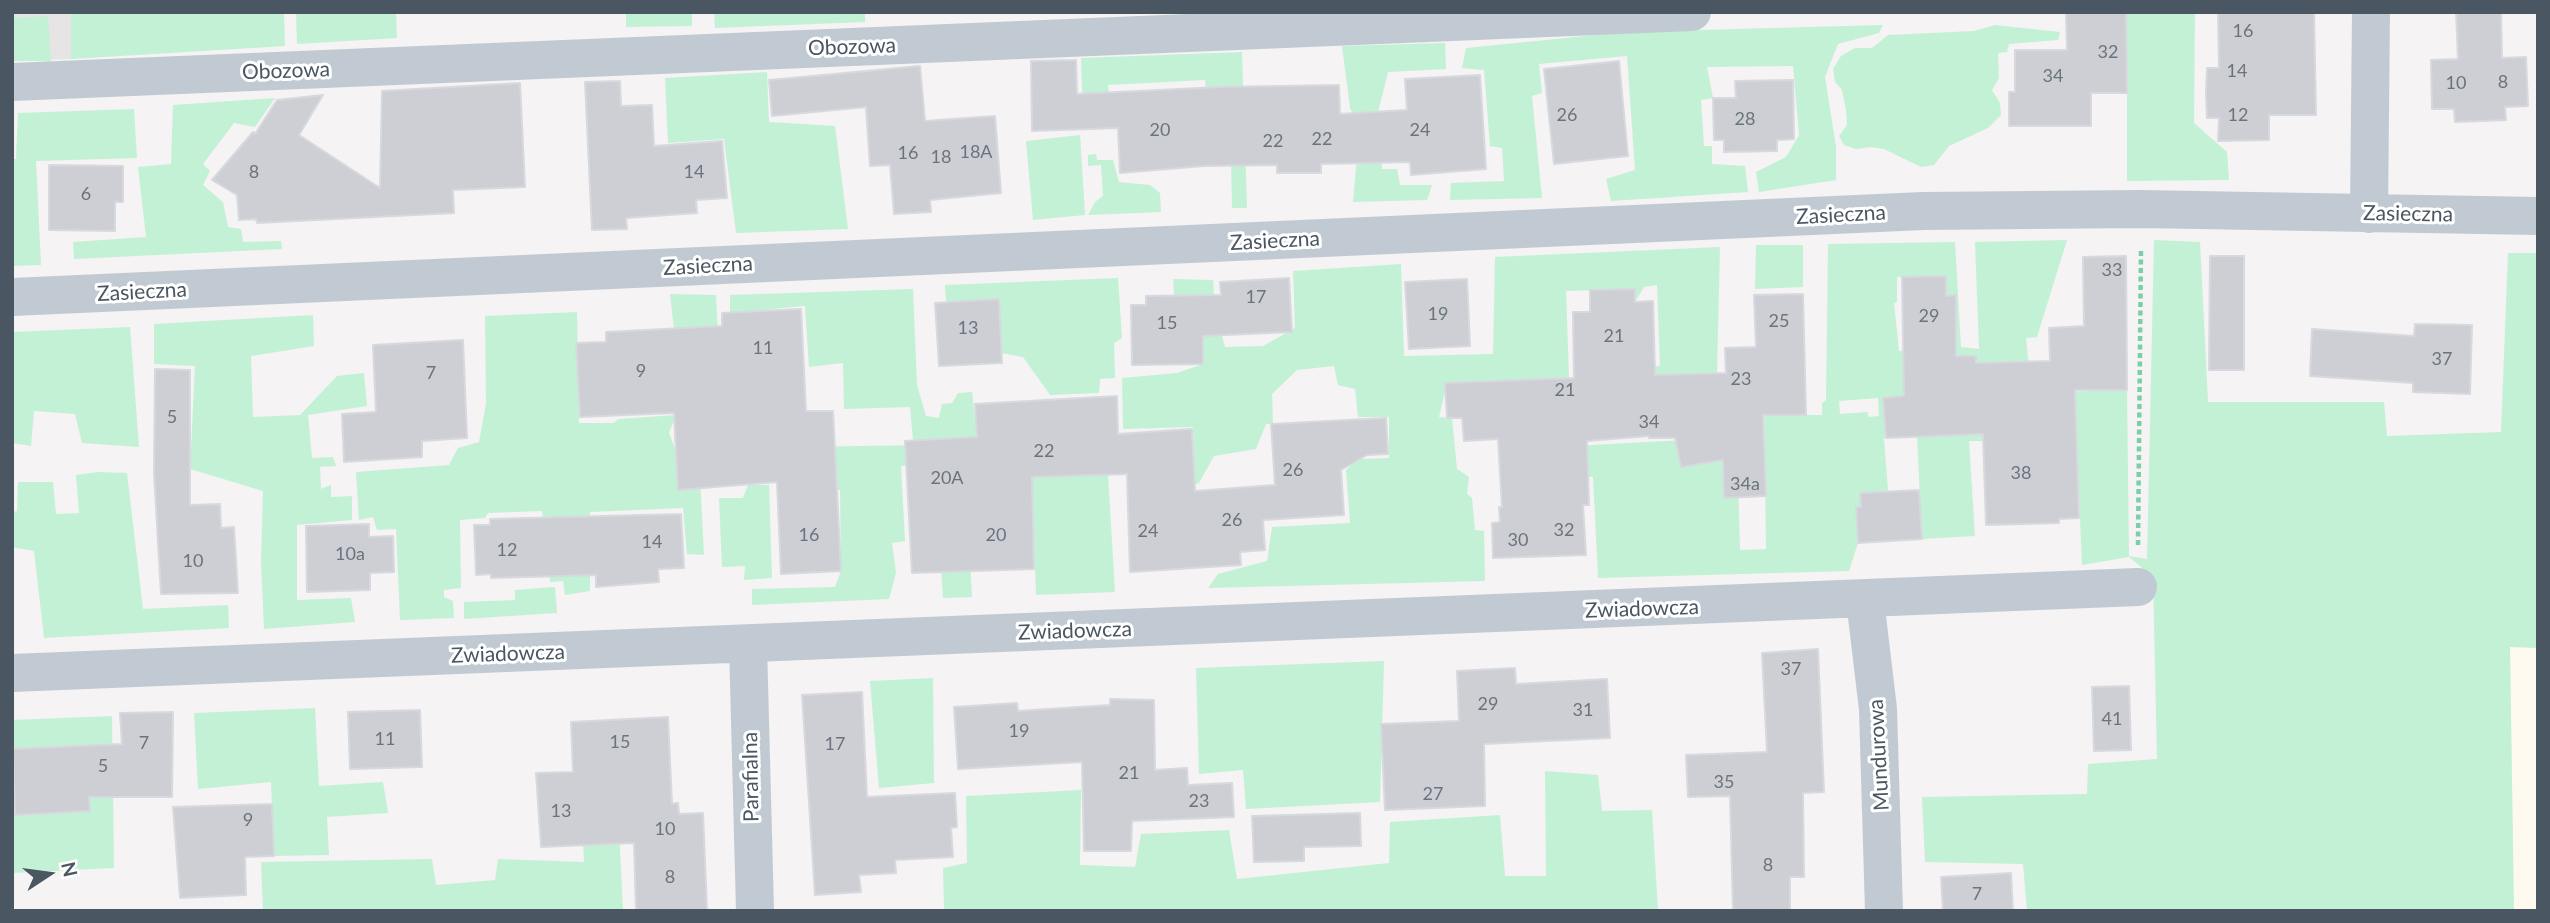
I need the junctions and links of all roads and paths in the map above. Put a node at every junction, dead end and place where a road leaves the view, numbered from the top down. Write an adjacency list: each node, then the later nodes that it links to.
1 (1692, 12): 3 (street, Obozowa)
2 (2371, 12): 4 (street)
3 (12, 82)
4 (2369, 214): 5 (street, Zasieczna); 7 (street, Zasieczna)
5 (2538, 216)
6 (2141, 242): 8 (path)
7 (12, 298)
8 (2138, 587): 9 (street, Zwiadowcza)
9 (1865, 600): 10 (street, Zwiadowcza); 13 (street, Mundurowa)
10 (748, 644): 11 (street, Zwiadowcza); 12 (street, Parafialna)
11 (12, 673)
12 (755, 911)
13 (1884, 911)

